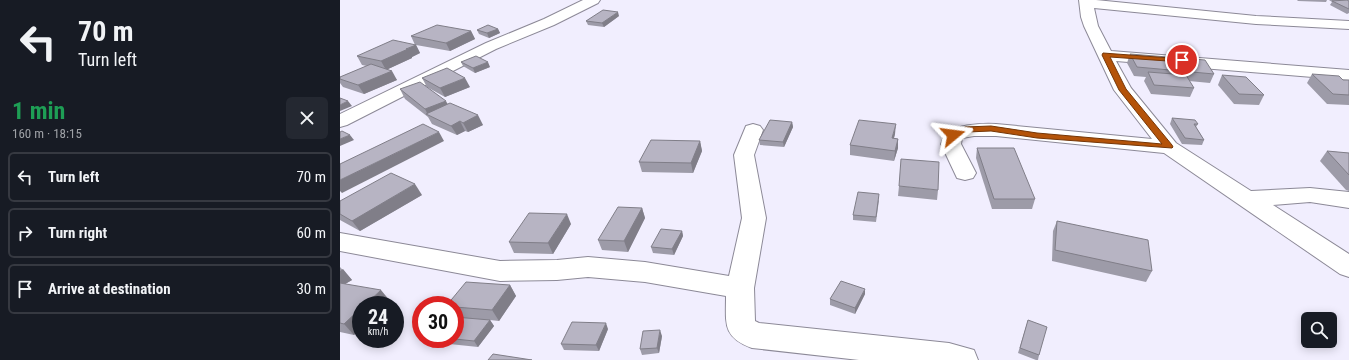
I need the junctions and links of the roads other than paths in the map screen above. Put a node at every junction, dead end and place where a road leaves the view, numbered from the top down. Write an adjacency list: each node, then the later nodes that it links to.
1 (593, 0): 6 (street)
2 (1086, 1): 3 (street); 4 (street)
3 (1349, 25)
4 (1106, 55): 5 (street); 8 (street)
5 (1349, 75)
6 (340, 121)
7 (753, 130): 14 (street)
8 (1169, 147): 9 (street); 10 (street)
9 (965, 173)
10 (1246, 199): 11 (street); 13 (street)
11 (1349, 200)
12 (340, 242): 14 (street)
13 (1349, 267)
14 (740, 288): 15 (street)
15 (863, 354): 16 (street)
16 (963, 360)

